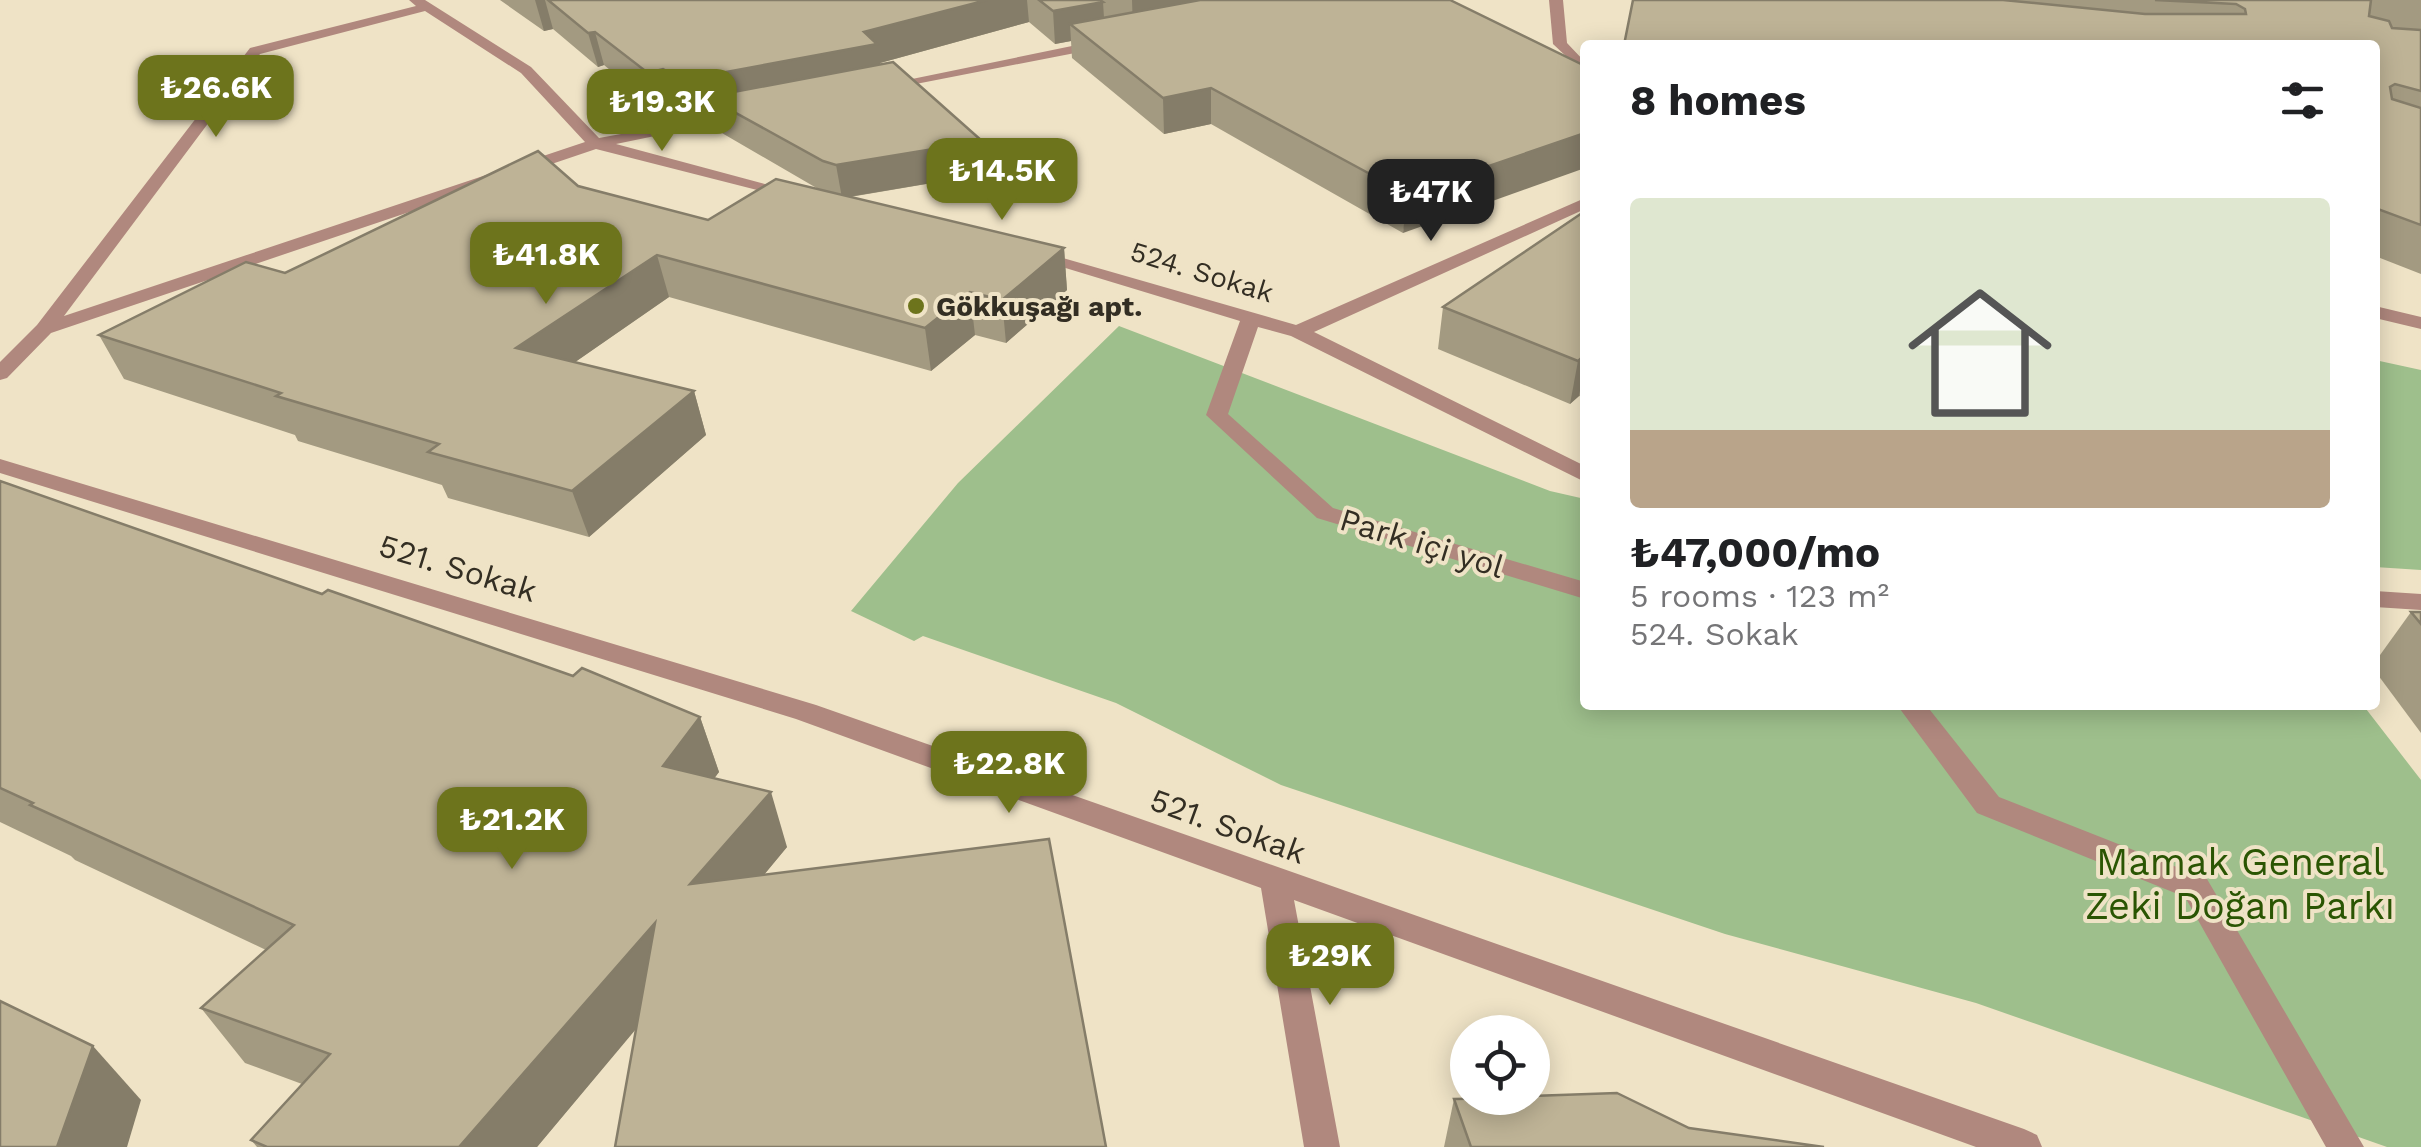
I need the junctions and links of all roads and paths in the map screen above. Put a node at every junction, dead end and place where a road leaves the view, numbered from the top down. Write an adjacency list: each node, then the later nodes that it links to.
1 (1556, 0): 4 (street)
2 (421, 4): 7 (street); 14 (street)
3 (1100, 23): 5 (street)
4 (1580, 65)
5 (861, 90)
6 (766, 109): 7 (street)
7 (595, 144): 8 (street); 14 (street)
8 (826, 203)
9 (1580, 205): 15 (street)
10 (1018, 252): 12 (street, 524. Sokak)
11 (2380, 313): 13 (street)
12 (1252, 318): 15 (street, 524. Sokak); 19 (street, Park içi yol)
13 (2421, 322)
14 (44, 329): 16 (street)
15 (1298, 332): 18 (street, 524. Sokak)
16 (0, 374)
17 (0, 466): 23 (street, 521. Sokak)
18 (1580, 473)
19 (1580, 590)
20 (2380, 599): 21 (street)
21 (2421, 602)
22 (1915, 710): 26 (street)
23 (1275, 880): 24 (street); 25 (street, 521. Sokak)
24 (1322, 1147)
25 (2024, 1147)
26 (2346, 1147)

